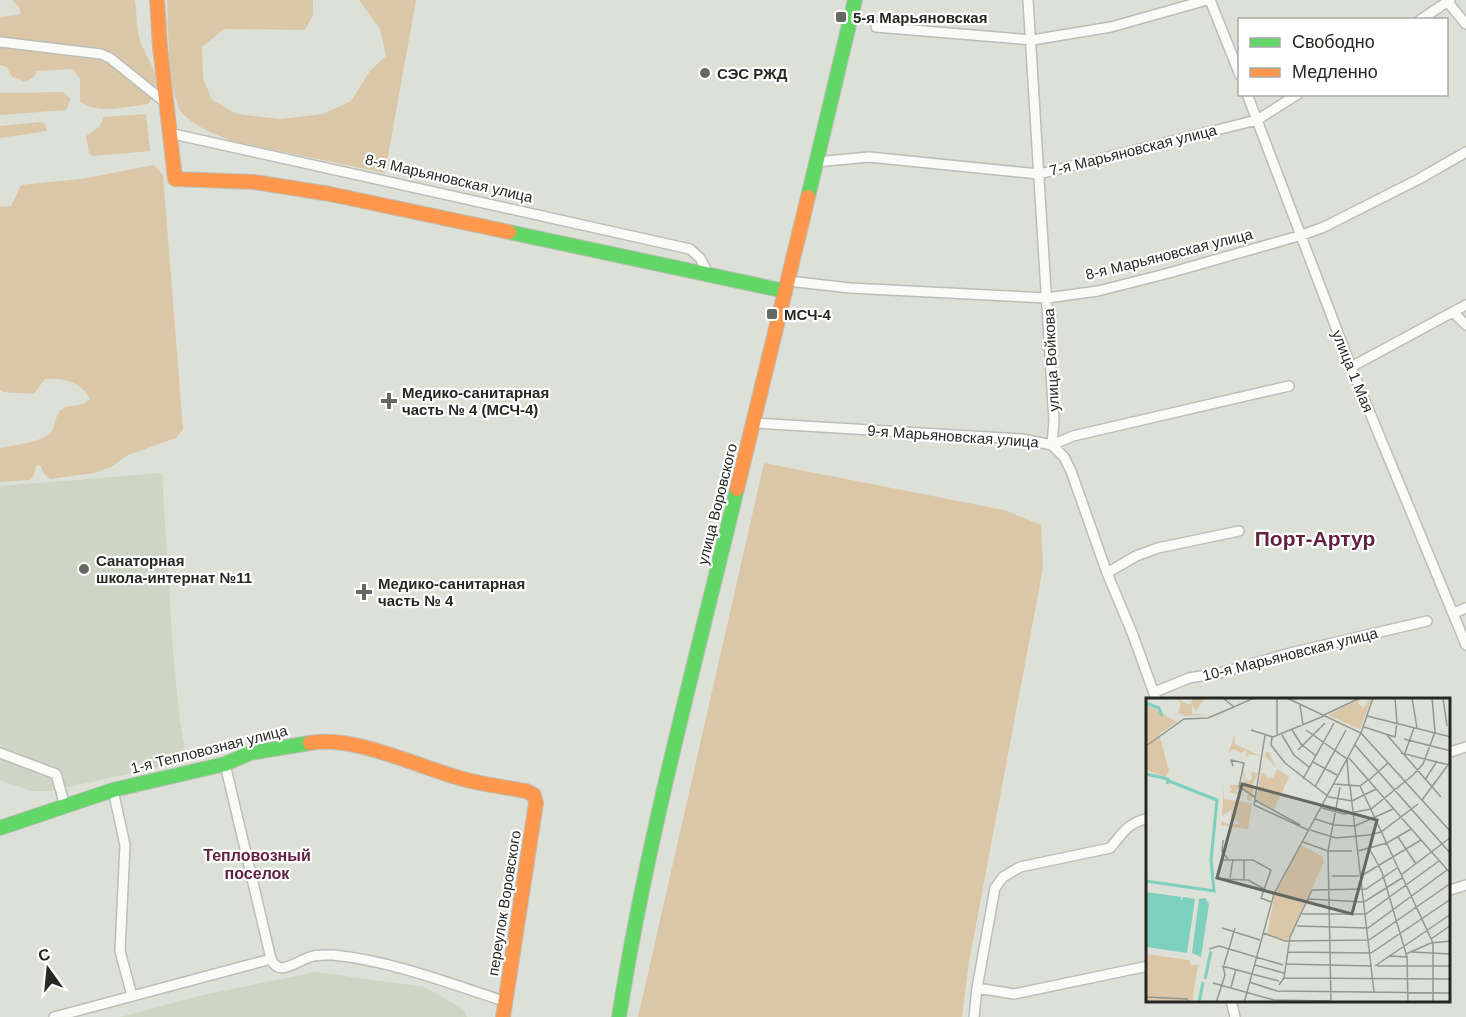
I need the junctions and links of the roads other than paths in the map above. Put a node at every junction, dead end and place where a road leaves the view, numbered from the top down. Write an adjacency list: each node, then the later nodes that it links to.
1 (157, 0): 14 (street)
2 (855, 0): 18 (street, улица Воровского)
3 (1029, 0): 9 (street, улица Войкова)
4 (1208, 0): 9 (street); 11 (street)
5 (1448, 1): 6 (street); 7 (street)
6 (1423, 18)
7 (1466, 24)
8 (876, 27): 9 (street)
9 (1032, 40): 19 (street, улица Войкова)
10 (0, 42): 14 (street)
11 (1238, 73)
12 (1248, 96): 15 (street, улица 1 Мая)
13 (1295, 96): 15 (street, 7-я Марьяновская улица)
14 (166, 103): 16 (street)
15 (1257, 120): 19 (street, 7-я Марьяновская улица); 20 (street, улица 1 Мая)
16 (169, 133): 21 (street, 8-я Марьяновская улица); 21 (street, 8-я Марьяновская улица)
17 (1466, 152): 20 (street, 8-я Марьяновская улица)
18 (816, 162): 19 (street, 7-я Марьяновская улица); 22 (street, улица Воровского)
19 (1039, 174): 23 (street, улица Войкова)
20 (1302, 235): 23 (street, 8-я Марьяновская улица); 27 (street, улица 1 Мая)
21 (709, 275): 22 (street, 8-я Марьяновская улица)
22 (786, 286): 23 (street, 8-я Марьяновская улица); 29 (street, улица Воровского)
23 (1047, 298): 30 (street, улица Войкова)
24 (1466, 305): 25 (street)
25 (1453, 312): 26 (street); 27 (street)
26 (1466, 325)
27 (1351, 367): 34 (street, улица 1 Мая)
28 (1289, 386): 30 (street, 9-я Марьяновская улица)
29 (754, 423): 30 (street, 9-я Марьяновская улица); 57 (street, улица Воровского)
30 (1052, 445): 32 (street)
31 (1239, 531): 32 (street)
32 (1107, 573): 37 (street)
33 (1466, 608): 34 (street)
34 (1454, 613): 36 (street, улица 1 Мая)
35 (1427, 621): 37 (street, 10-я Марьяновская улица)
36 (1466, 645)
37 (1156, 696)
38 (1466, 747): 39 (street)
39 (1451, 751)
40 (0, 753): 44 (street)
41 (225, 764): 42 (street, 1-я Тепловозная улица); 43 (street, 1-я Тепловозная улица); 49 (street)
42 (113, 790): 44 (street, 1-я Тепловозная улица); 52 (street)
43 (534, 795): 53 (street, переулок Воровского)
44 (65, 806): 46 (street, 1-я Тепловозная улица)
45 (1146, 819): 51 (street)
46 (0, 828)
47 (1466, 885): 48 (street)
48 (1451, 889)
49 (271, 959): 52 (street); 53 (street)
50 (1146, 966): 51 (street)
51 (977, 988): 58 (street)
52 (132, 996): 55 (street)
53 (504, 1001): 56 (street, переулок Воровского)
54 (1231, 1002): 59 (street)
55 (54, 1017)
56 (503, 1017)
57 (619, 1017)
58 (974, 1017)
59 (1235, 1017)

